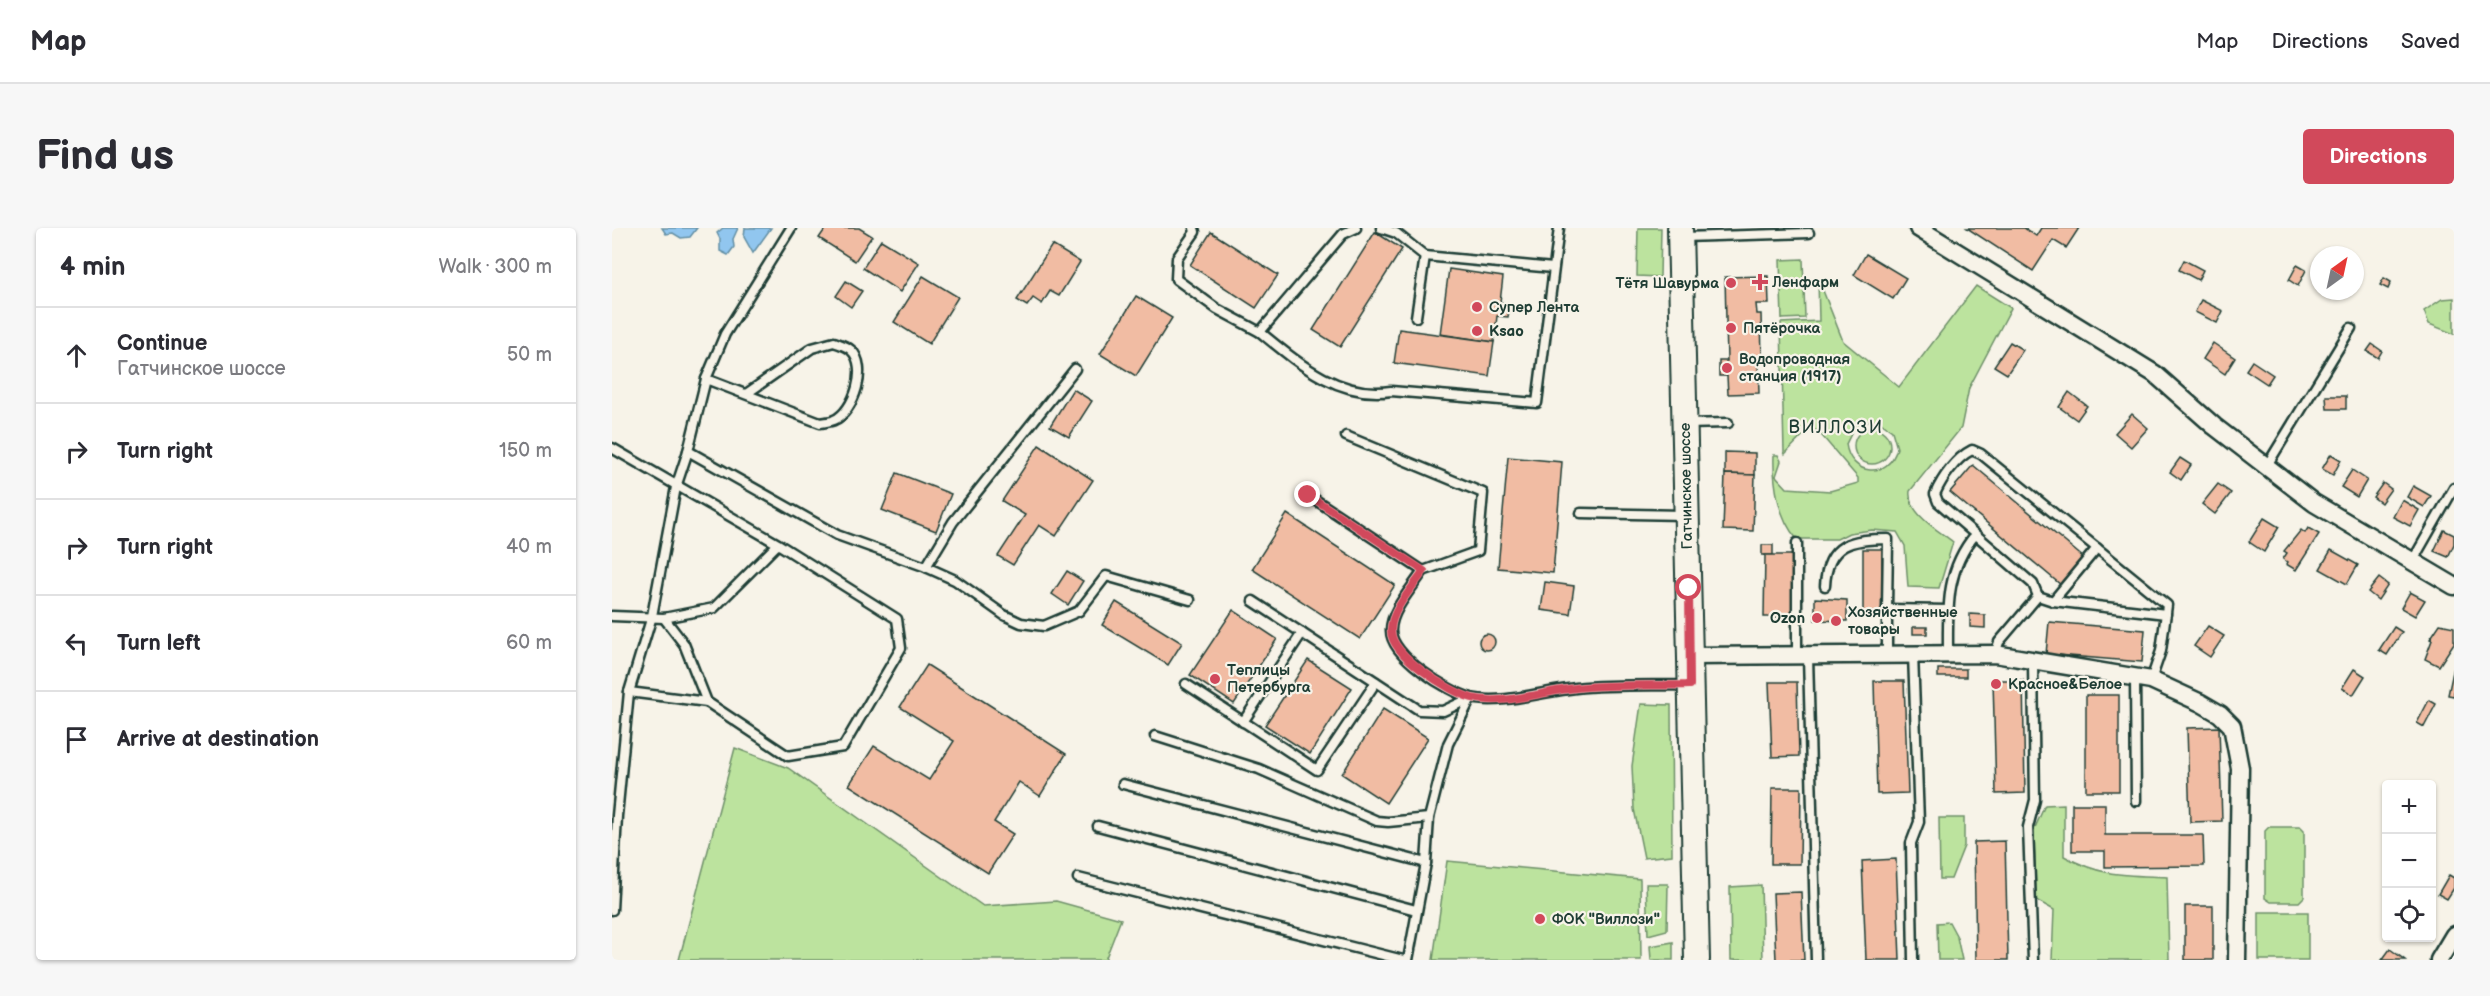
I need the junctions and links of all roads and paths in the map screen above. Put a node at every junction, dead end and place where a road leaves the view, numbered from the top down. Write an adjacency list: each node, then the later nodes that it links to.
1 (791, 228): 16 (lane)
2 (1194, 228): 14 (lane)
3 (1356, 228): 14 (lane)
4 (1381, 228): 10 (lane)
5 (1559, 228): 11 (lane)
6 (1924, 230): 23 (street)
7 (1785, 231): 8 (lane); 9 (lane)
8 (1680, 233): 19 (main road, Гатчинское шоссе)
9 (1809, 233)
10 (1425, 256): 11 (lane); 12 (lane)
11 (1553, 268): 14 (lane)
12 (1416, 317)
13 (2351, 328): 23 (lane)
14 (1260, 332)
15 (1075, 369): 34 (lane)
16 (706, 379): 17 (lane); 22 (lane)
17 (746, 394): 17 (lane)
18 (1728, 423): 19 (lane)
19 (1685, 424): 28 (main road, Гатчинское шоссе)
20 (1346, 436): 35 (lane)
21 (612, 448): 24 (lane)
22 (688, 451): 24 (lane); 34 (lane)
23 (2266, 467): 33 (street)
24 (676, 487): 31 (lane); 46 (lane)
25 (2454, 488): 33 (lane)
26 (1308, 495): 35 (lane)
27 (1581, 513): 28 (lane)
28 (1687, 515): 52 (main road, Гатчинское шоссе)
29 (1975, 535): 32 (lane); 38 (lane); 43 (lane)
30 (1797, 543): 53 (lane)
31 (778, 544): 47 (lane); 62 (lane)
32 (2097, 548): 41 (lane); 44 (lane)
33 (2414, 560): 37 (street)
34 (926, 567): 39 (lane)
35 (1424, 571): 61 (lane)
36 (1825, 586): 42 (lane)
37 (2454, 586)
38 (2038, 596): 41 (lane); 51 (lane)
39 (1190, 600)
40 (1253, 601): 48 (lane)
41 (2053, 601): 44 (lane)
42 (1887, 609): 43 (lane); 54 (lane)
43 (1948, 610): 50 (lane)
44 (2166, 614): 56 (lane)
45 (612, 616): 46 (lane)
46 (652, 616): 47 (lane); 60 (lane)
47 (664, 618): 62 (lane)
48 (1302, 633): 57 (lane); 63 (lane)
49 (1913, 653): 50 (street); 54 (street); 78 (lane)
50 (1948, 654): 51 (street)
51 (1995, 654): 55 (street)
52 (1690, 656): 53 (street); 59 (main road, Гатчинское шоссе)
53 (1802, 656): 54 (street); 77 (lane)
54 (1887, 657)
55 (2032, 663): 56 (street); 79 (lane)
56 (2143, 679): 66 (lane); 80 (street)
57 (1376, 682): 61 (lane); 63 (lane)
58 (1186, 684): 63 (lane)
59 (1690, 685): 61 (lane); 76 (main road, Гатчинское шоссе)
60 (629, 692): 62 (lane); 71 (lane)
61 (1472, 698): 67 (lane)
62 (707, 702)
63 (1243, 722)
64 (1155, 736): 67 (lane)
65 (1123, 784): 69 (lane)
66 (2136, 801)
67 (1429, 818): 69 (lane)
68 (1098, 826): 72 (lane)
69 (1426, 863): 72 (lane)
70 (1078, 878): 74 (lane)
71 (612, 910)
72 (1416, 910): 75 (lane)
73 (2454, 934): 81 (street)
74 (1403, 960)
75 (1408, 960)
76 (1697, 960)
77 (1816, 960)
78 (1913, 960)
79 (2033, 960)
80 (2237, 960)
81 (2439, 960)

